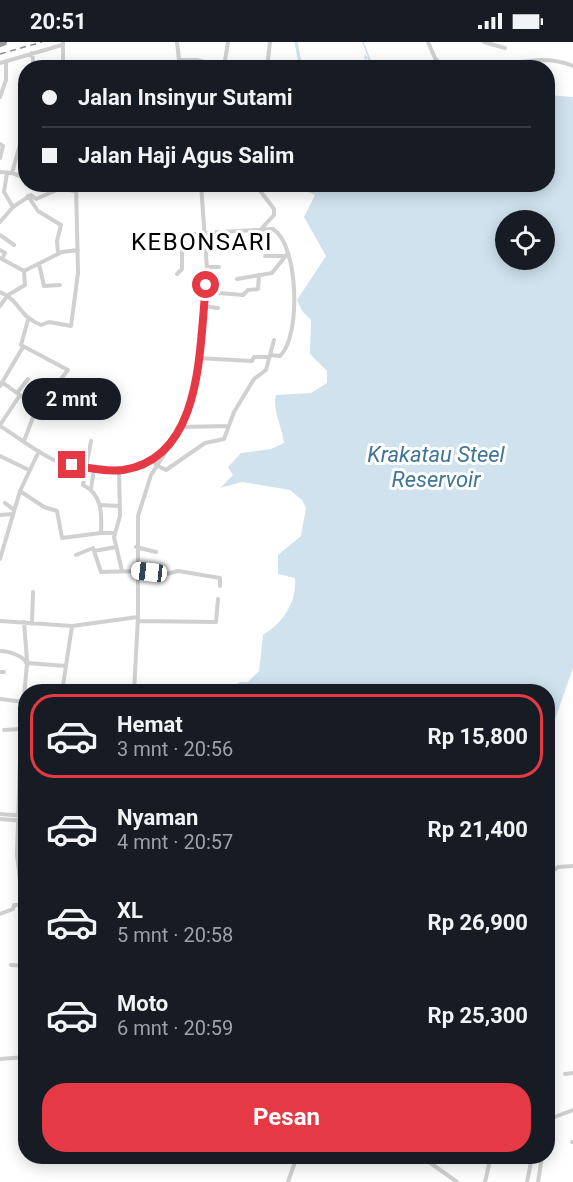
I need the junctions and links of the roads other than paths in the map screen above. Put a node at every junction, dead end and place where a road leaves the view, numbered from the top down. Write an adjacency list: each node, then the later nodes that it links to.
1 (177, 42): 11 (street)
2 (228, 42): 13 (street)
3 (270, 42): 14 (street)
4 (428, 42): 15 (street)
5 (484, 42): 7 (street)
6 (62, 43): 8 (street); 10 (street)
7 (505, 48)
8 (32, 53): 9 (street); 17 (street)
9 (33, 60)
10 (63, 60)
11 (179, 60): 12 (street)
12 (197, 60)
13 (225, 60)
14 (268, 60)
15 (437, 60)
16 (530, 60): 19 (street)
17 (6, 61): 18 (street); 20 (street)
18 (0, 63)
19 (573, 66)
20 (0, 97)
21 (0, 144): 23 (street)
22 (18, 150): 25 (street)
23 (0, 158)
24 (0, 172): 25 (street)
25 (9, 173): 26 (street); 31 (street)
26 (18, 176)
27 (52, 192): 32 (street)
28 (76, 192): 40 (street)
29 (202, 192): 36 (street)
30 (261, 192): 35 (street)
31 (2, 193): 33 (street)
32 (28, 196): 33 (street); 41 (street)
33 (13, 207): 34 (street)
34 (0, 222)
35 (262, 228): 36 (street); 42 (street)
36 (206, 234): 46 (street); 49 (street)
37 (0, 235): 38 (street)
38 (14, 245)
39 (0, 250): 44 (street)
40 (78, 250): 41 (street); 59 (street)
41 (58, 254): 45 (street)
42 (287, 254): 43 (street); 50 (street); 62 (street)
43 (265, 256)
44 (1, 258): 48 (street)
45 (39, 264): 48 (street); 52 (street)
46 (207, 267): 47 (street); 53 (street)
47 (219, 267)
48 (24, 271): 55 (street)
49 (177, 274)
50 (259, 275): 51 (street); 53 (street)
51 (237, 279)
52 (60, 285)
53 (206, 285): 57 (street)
54 (0, 292): 55 (street)
55 (8, 295): 56 (street); 59 (street)
56 (0, 306)
57 (203, 306): 58 (street); 63 (street)
58 (218, 308)
59 (28, 320): 61 (street)
60 (274, 340): 62 (street)
61 (23, 346): 65 (street); 67 (street)
62 (269, 356): 63 (street); 69 (street)
63 (197, 358): 70 (street)
64 (28, 379): 66 (street)
65 (1, 384): 66 (street)
66 (19, 394): 67 (street); 68 (street)
67 (37, 409): 71 (street)
68 (0, 425): 71 (street)
69 (229, 426): 70 (street); 77 (street)
70 (182, 427): 73 (street)
71 (24, 441): 74 (street)
72 (91, 441): 78 (street)
73 (166, 448): 76 (street); 77 (street)
74 (39, 451): 78 (street); 80 (street)
75 (0, 456): 80 (street)
76 (154, 459): 77 (street); 81 (street)
77 (156, 465): 92 (street)
78 (86, 468): 79 (street); 82 (street)
79 (94, 468): 81 (street); 82 (street)
80 (29, 470): 83 (street)
81 (119, 470): 86 (street)
82 (91, 489): 85 (street)
83 (20, 491): 87 (street); 89 (street)
84 (5, 503): 87 (street)
85 (100, 505): 86 (street); 89 (street)
86 (119, 506): 90 (street)
87 (13, 512): 88 (street); 96 (street)
88 (0, 515)
89 (101, 532): 90 (street)
90 (114, 533): 91 (street)
91 (116, 547): 93 (street); 97 (street)
92 (136, 547): 94 (street); 98 (street)
93 (94, 551): 95 (street); 97 (street)
94 (156, 552)
95 (76, 555)
96 (0, 560)
97 (122, 571): 98 (street)
98 (137, 571): 99 (street); 102 (street)
99 (220, 586)
100 (33, 592): 105 (street)
101 (218, 599): 102 (street)
102 (138, 619): 106 (street); 112 (street)
103 (0, 621): 104 (street)
104 (24, 622): 105 (street); 108 (street)
105 (32, 624): 106 (street)
106 (72, 626): 109 (street)
107 (0, 651): 108 (street)
108 (27, 662): 109 (street); 110 (street)
109 (66, 666): 111 (street)
110 (25, 684)
111 (63, 684)
112 (134, 684)
113 (0, 699): 114 (street)
114 (18, 701)
115 (18, 729): 116 (street)
116 (4, 730)
117 (0, 814): 118 (street)
118 (18, 817)
119 (18, 817): 120 (street)
120 (0, 819)
121 (18, 836): 122 (street)
122 (18, 864)
123 (573, 866): 124 (street)
124 (555, 869)
125 (18, 906): 126 (street)
126 (0, 914)
127 (11, 965): 128 (street)
128 (18, 965)
129 (18, 1058): 130 (street)
130 (0, 1059)
131 (573, 1073): 132 (street)
132 (565, 1074)
133 (573, 1110): 134 (street)
134 (555, 1116)
135 (294, 1164): 140 (street)
136 (432, 1164): 141 (street)
137 (489, 1164): 142 (street)
138 (532, 1164): 143 (street)
139 (540, 1164): 144 (street)
140 (288, 1182)
141 (457, 1182)
142 (484, 1182)
143 (527, 1182)
144 (538, 1182)

